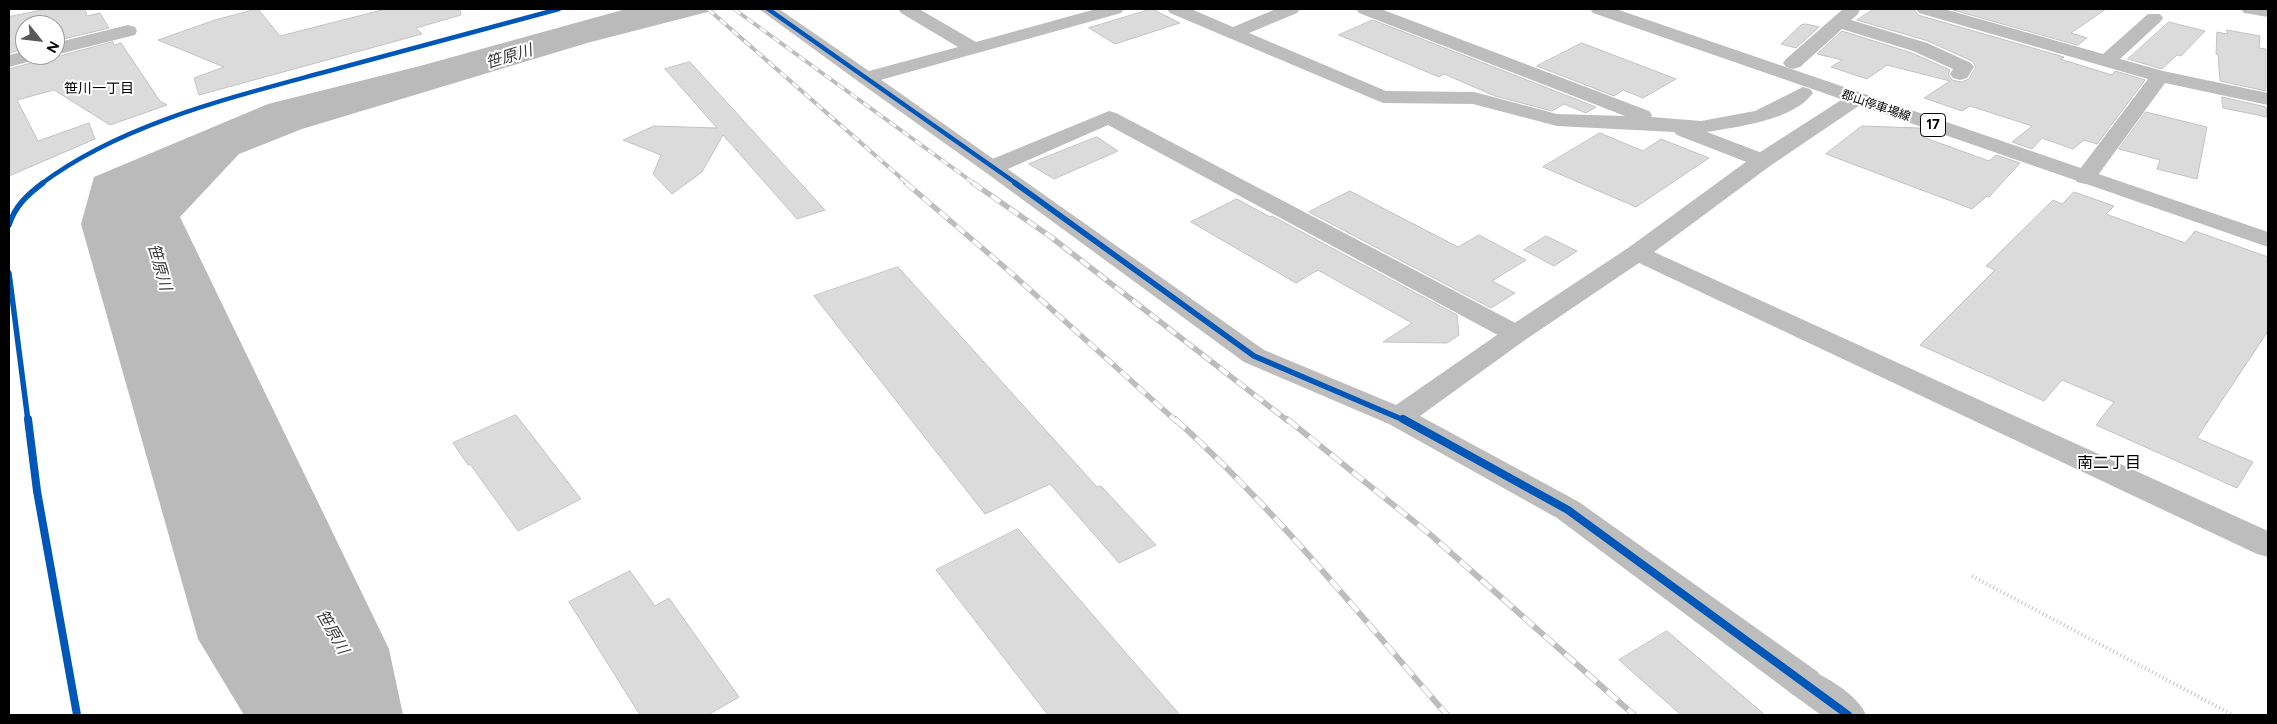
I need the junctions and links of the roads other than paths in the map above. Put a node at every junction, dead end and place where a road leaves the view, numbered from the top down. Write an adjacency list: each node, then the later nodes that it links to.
1 (907, 9): 18 (street)
2 (1115, 9): 18 (street)
3 (1176, 9): 16 (street)
4 (1291, 9): 16 (street)
5 (1365, 9): 27 (street)
6 (1598, 9): 25 (street, 郡山停車場線 / 17)
7 (1631, 9): 20 (street, 郡山停車場線 / 17)
8 (1853, 9): 14 (street)
9 (1925, 9): 19 (street)
10 (2250, 9): 12 (street)
11 (771, 11): 23 (street)
12 (2268, 12)
13 (2154, 18): 19 (street)
14 (1838, 22): 20 (street); 21 (street)
15 (128, 31): 17 (street)
16 (1234, 33): 27 (street)
17 (65, 47)
18 (975, 49): 23 (street)
19 (2106, 61): 22 (street)
20 (1793, 63): 30 (street, 郡山停車場線 / 17)
21 (1960, 74)
22 (2160, 76): 26 (street); 30 (street)
23 (866, 78): 29 (street)
24 (1803, 93): 27 (street)
25 (1856, 99): 28 (street); 30 (street, 郡山停車場線 / 17)
26 (2268, 99)
27 (1668, 125): 28 (street)
28 (1762, 161): 33 (street)
29 (993, 167): 34 (street); 35 (street)
30 (2090, 172): 31 (street, 郡山停車場線 / 17); 32 (street, 郡山停車場線 / 17)
31 (2268, 226)
32 (2268, 240)
33 (1637, 253): 34 (street); 36 (street)
34 (1516, 334): 35 (street)
35 (1399, 417): 37 (street)
36 (2268, 545)
37 (1805, 683): 38 (street); 39 (street)
38 (1835, 715)
39 (1848, 715)

